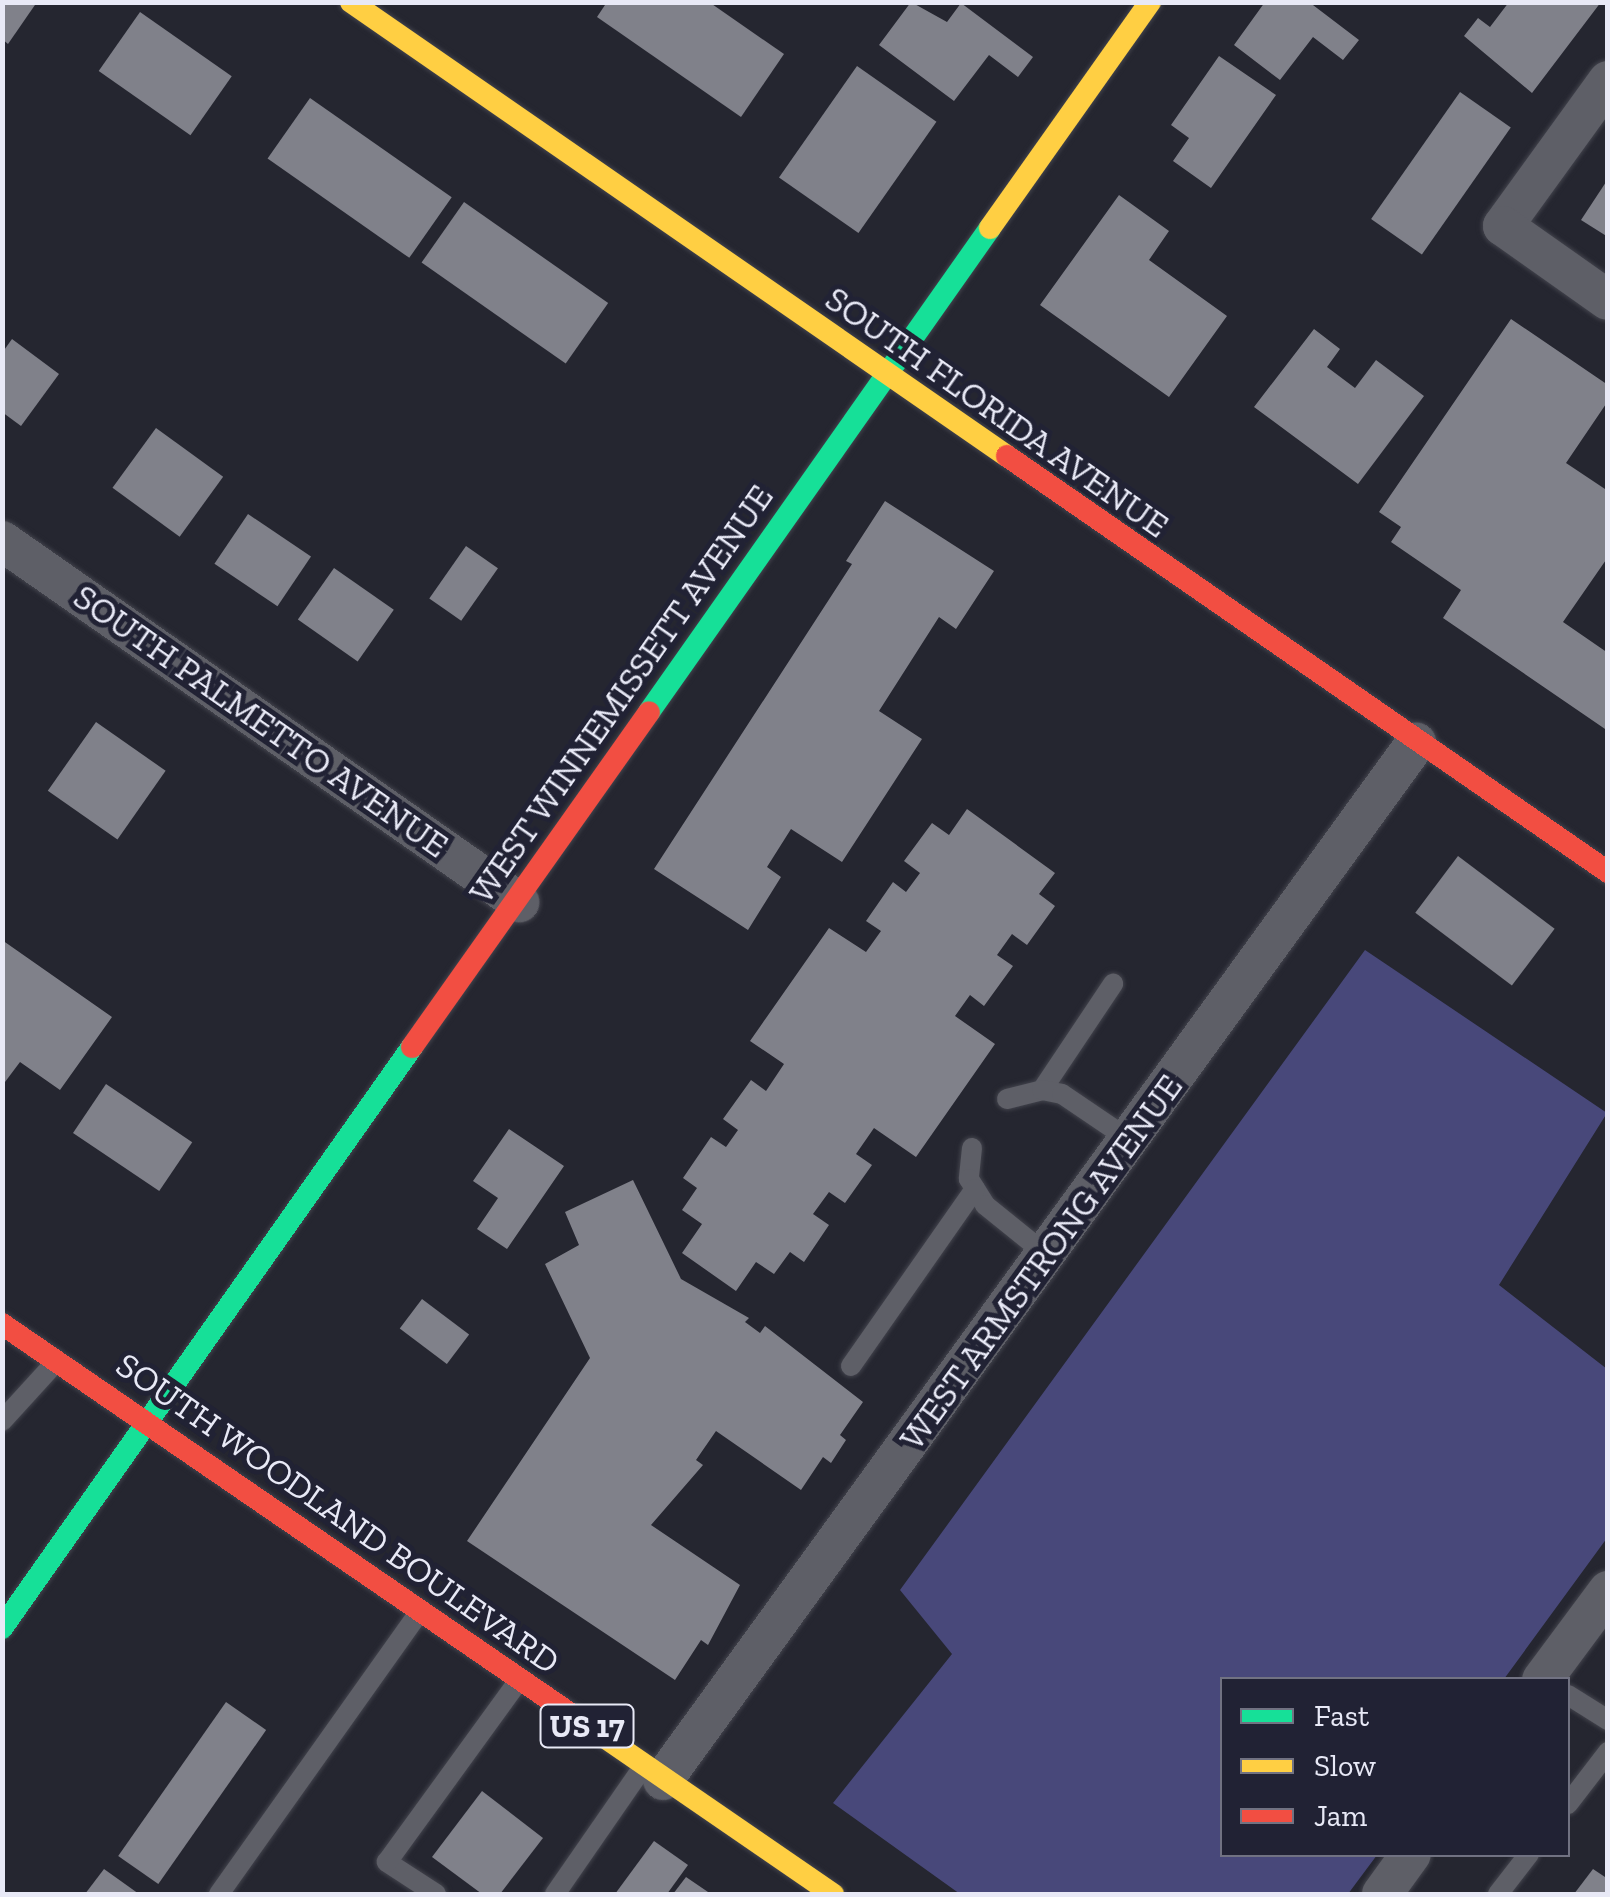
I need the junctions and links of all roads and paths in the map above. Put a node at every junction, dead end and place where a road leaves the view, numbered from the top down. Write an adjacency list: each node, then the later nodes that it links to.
1 (351, 2): 5 (street, SOUTH FLORIDA AVENUE)
2 (1150, 2): 5 (street, WEST WINNEMISSETT AVENUE)
3 (1608, 81): 4 (street)
4 (1608, 300)
5 (884, 378): 7 (street, SOUTH FLORIDA AVENUE); 9 (street, WEST WINNEMISSETT AVENUE)
6 (2, 541): 9 (street, SOUTH PALMETTO AVENUE)
7 (1416, 744): 8 (street, SOUTH FLORIDA AVENUE); 13 (street, WEST ARMSTRONG AVENUE)
8 (1608, 872)
9 (519, 902): 21 (street, WEST WINNEMISSETT AVENUE)
10 (1114, 984): 11 (lane)
11 (1042, 1090): 12 (lane); 13 (lane)
12 (1006, 1099)
13 (1130, 1140): 16 (street, WEST ARMSTRONG AVENUE)
14 (972, 1148): 15 (lane)
15 (975, 1190): 16 (lane); 19 (lane)
16 (1047, 1255): 30 (street, WEST ARMSTRONG AVENUE)
17 (2, 1324): 18 (street, SOUTH WOODLAND BOULEVARD / US 17)
18 (56, 1362): 20 (lane); 21 (street, SOUTH WOODLAND BOULEVARD / US 17)
19 (851, 1366)
20 (2, 1421)
21 (150, 1426): 23 (street, SOUTH WOODLAND BOULEVARD / US 17); 24 (street, WEST WINNEMISSETT AVENUE)
22 (1608, 1591): 25 (street)
23 (420, 1612): 26 (street, SOUTH WOODLAND BOULEVARD / US 17); 35 (lane)
24 (2, 1628)
25 (1553, 1677)
26 (519, 1680): 30 (street, SOUTH WOODLAND BOULEVARD / US 17); 36 (lane)
27 (1570, 1696): 28 (lane)
28 (1608, 1720)
29 (1608, 1752): 31 (lane)
30 (654, 1773): 34 (street, SOUTH WOODLAND BOULEVARD / US 17); 37 (lane)
31 (1570, 1801)
32 (1410, 1857): 40 (street)
33 (1527, 1857): 41 (lane)
34 (804, 1875): 38 (lane); 39 (street, SOUTH WOODLAND BOULEVARD / US 17)
35 (219, 1894)
36 (436, 1894)
37 (555, 1894)
38 (790, 1894)
39 (832, 1894)
40 (1382, 1894)
41 (1498, 1894)

